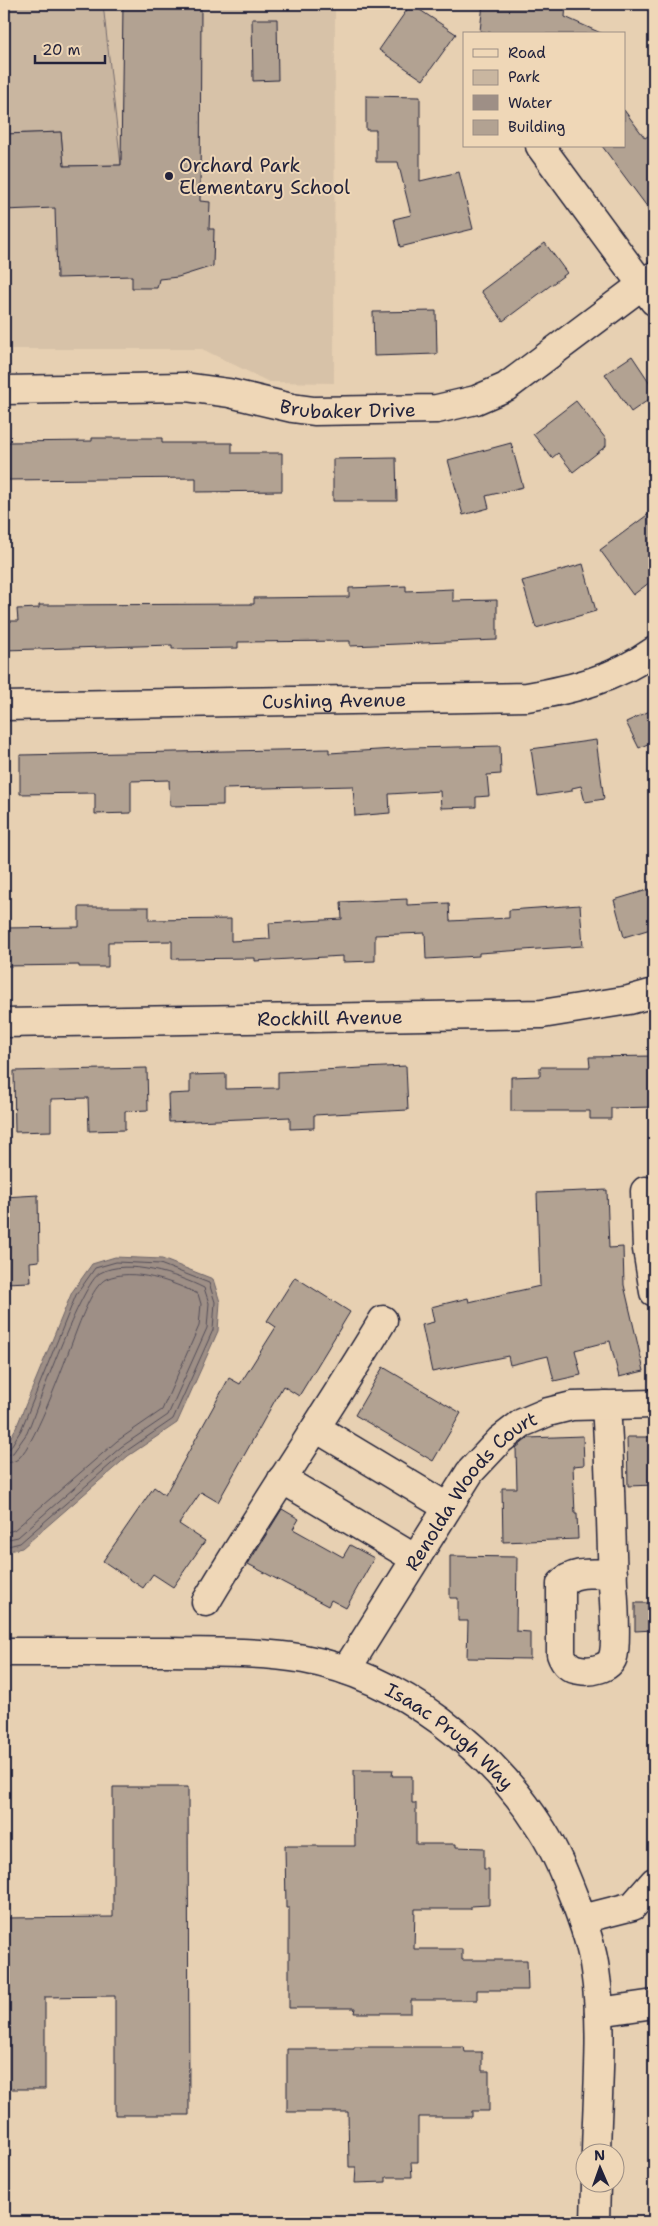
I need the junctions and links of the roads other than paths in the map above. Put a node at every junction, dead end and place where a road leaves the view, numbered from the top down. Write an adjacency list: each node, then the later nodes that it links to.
1 (542, 148): 2 (street)
2 (650, 288): 3 (street, Brubaker Drive)
3 (4, 390)
4 (654, 651): 5 (street, Cushing Avenue)
5 (4, 706)
6 (654, 993): 7 (street, Rockhill Avenue)
7 (4, 1023)
8 (645, 1191): 9 (street)
9 (654, 1292)
10 (383, 1320): 13 (street)
11 (654, 1404): 12 (street, Renolda Woods Court)
12 (606, 1405): 15 (street, Renolda Woods Court); 17 (street)
13 (316, 1428): 14 (street); 15 (street)
14 (282, 1479): 16 (street); 18 (street)
15 (447, 1507): 16 (street, Renolda Woods Court)
16 (414, 1558): 20 (street, Renolda Woods Court)
17 (613, 1573)
18 (206, 1602)
19 (4, 1652): 20 (street, Isaac Prugh Way)
20 (346, 1670): 22 (street, Isaac Prugh Way)
21 (654, 1882): 22 (street)
22 (582, 1919): 24 (street, Isaac Prugh Way)
23 (654, 2004): 24 (street)
24 (599, 2012): 25 (street, Isaac Prugh Way)
25 (596, 2144)
26 (596, 2194): 27 (street)
27 (595, 2222)

